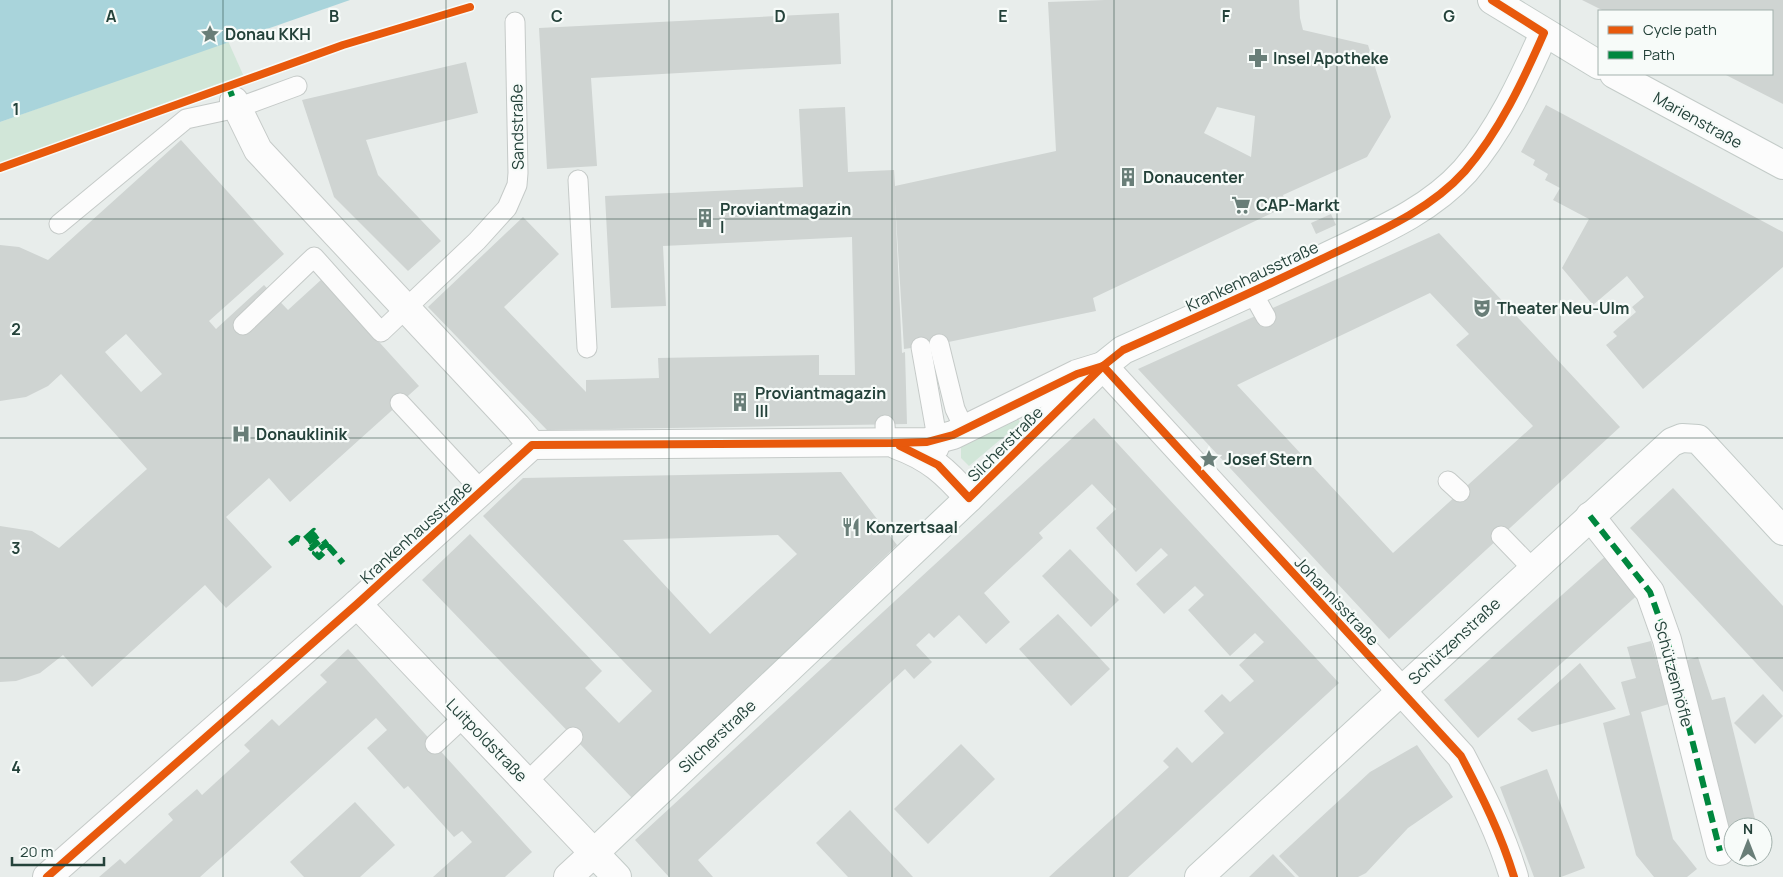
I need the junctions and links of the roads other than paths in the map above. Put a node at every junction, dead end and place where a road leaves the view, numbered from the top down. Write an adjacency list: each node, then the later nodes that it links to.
1 (1501, 2): 3 (street)
2 (515, 22): 12 (lane, Sandstraße)
3 (1544, 33): 4 (street); 11 (street, Krankenhausstraße)
4 (1598, 64)
5 (1616, 75): 8 (street, Marienstraße)
6 (297, 86): 7 (lane)
7 (235, 105): 10 (lane); 12 (street)
8 (1783, 165)
9 (578, 180): 17 (lane)
10 (59, 224)
11 (1252, 292): 13 (lane); 18 (street, Krankenhausstraße)
12 (406, 308): 14 (lane, Sandstraße); 21 (street)
13 (1266, 317)
14 (243, 325)
15 (939, 344): 20 (lane)
16 (920, 347): 22 (lane)
17 (587, 348)
18 (1103, 366): 20 (street, Krankenhausstraße); 24 (street, Silcherstraße); 30 (street, Johannisstraße)
19 (400, 403): 23 (lane)
20 (965, 430): 22 (street, Krankenhausstraße)
21 (532, 445): 22 (street); 23 (street, Krankenhausstraße)
22 (939, 453): 24 (street)
23 (481, 490): 29 (street, Krankenhausstraße)
24 (969, 498): 36 (street, Silcherstraße)
25 (1590, 516): 26 (street, Schützenstraße); 28 (street, Schützenstraße); 35 (street, Schützenhöfle)
26 (1783, 531)
27 (1501, 536): 28 (lane)
28 (1533, 568): 30 (street, Schützenstraße)
29 (357, 604): 31 (street, Luitpoldstraße); 37 (street, Krankenhausstraße)
30 (1401, 690): 40 (street, Schützenstraße); 41 (street, Johannisstraße)
31 (464, 717): 33 (lane); 34 (street, Luitpoldstraße)
32 (573, 737): 34 (lane)
33 (435, 744)
34 (527, 782): 36 (street, Luitpoldstraße)
35 (1720, 851)
36 (594, 853): 38 (street, Silcherstraße); 39 (street, Luitpoldstraße)
37 (46, 877)
38 (568, 877)
39 (617, 877)
40 (1199, 877)
41 (1514, 877)

